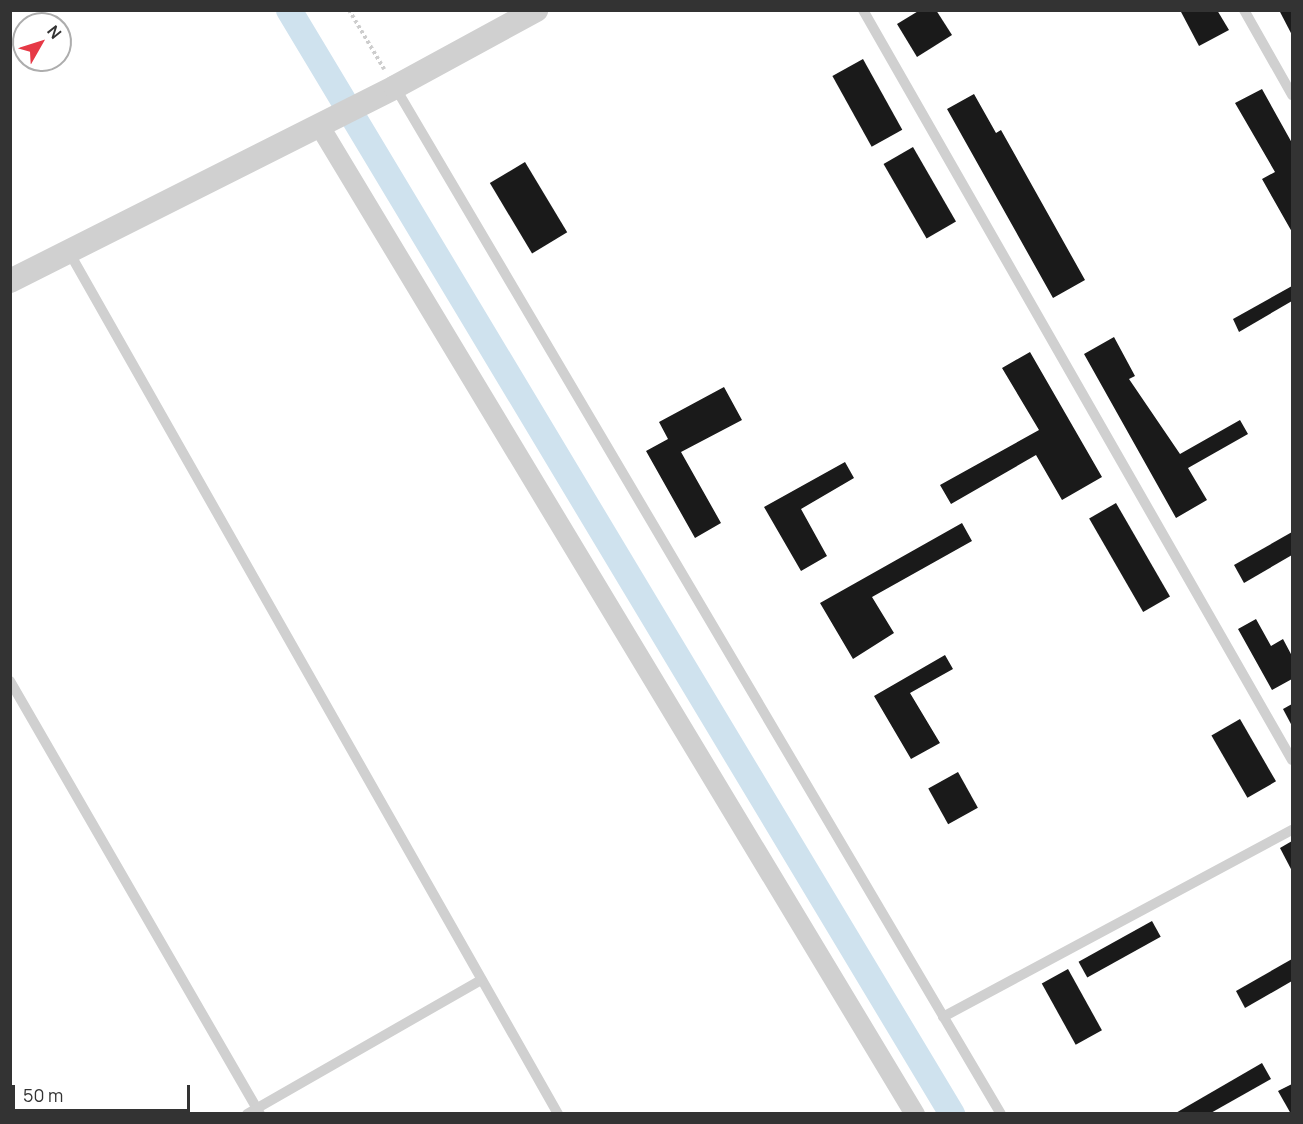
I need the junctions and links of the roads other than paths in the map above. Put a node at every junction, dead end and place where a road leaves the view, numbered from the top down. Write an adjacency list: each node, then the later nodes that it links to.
1 (536, 10): 4 (street)
2 (863, 10): 10 (lane)
3 (1244, 10): 5 (lane)
4 (395, 87): 6 (street); 13 (lane)
5 (1293, 95)
6 (319, 125): 7 (street); 16 (street)
7 (69, 252): 8 (street); 12 (lane)
8 (10, 280)
9 (10, 681): 14 (lane)
10 (1293, 760)
11 (1293, 830): 13 (lane)
12 (481, 980): 14 (lane); 15 (lane)
13 (944, 1017): 17 (lane)
14 (254, 1112)
15 (558, 1113)
16 (915, 1113)
17 (1001, 1113)

